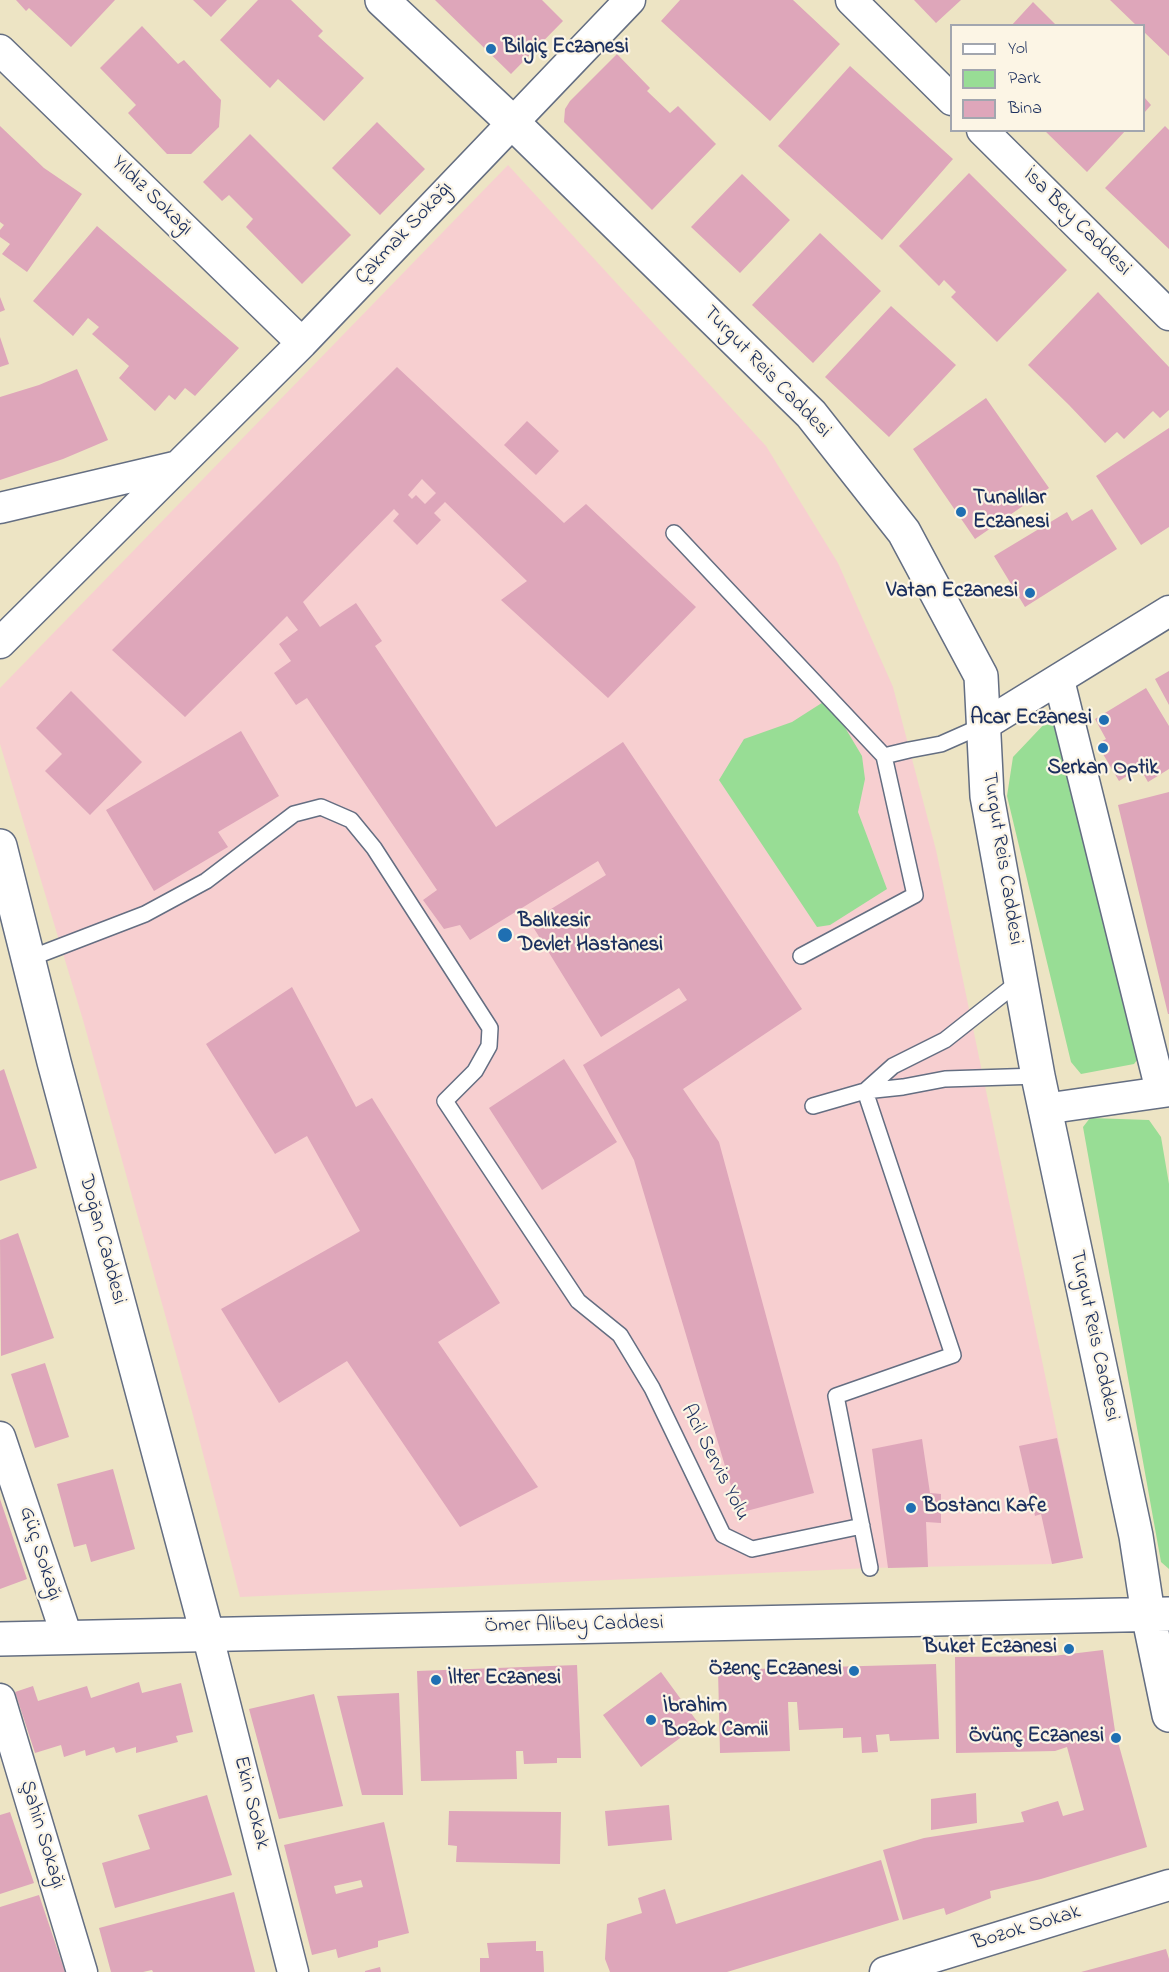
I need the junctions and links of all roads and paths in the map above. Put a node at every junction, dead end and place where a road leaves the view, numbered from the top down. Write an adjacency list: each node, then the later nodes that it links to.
1 (382, 0): 6 (street, Turgut Reis Caddesi)
2 (630, 0): 6 (street, Çakmak Sokağı)
3 (851, 0): 5 (street)
4 (0, 50): 9 (street, Yıldız Sokağı)
5 (950, 99)
6 (512, 122): 9 (street, Çakmak Sokağı); 16 (street, Turgut Reis Caddesi)
7 (984, 132): 8 (street, İsa Bey Caddesi)
8 (1169, 315)
9 (302, 343): 10 (street, Çakmak Sokağı)
10 (178, 466): 11 (street); 14 (street, Çakmak Sokağı)
11 (0, 508)
12 (674, 533): 17 (lane)
13 (1169, 611): 15 (street)
14 (0, 643)
15 (1059, 680): 16 (street); 24 (street)
16 (984, 725): 17 (lane); 21 (street, Turgut Reis Caddesi)
17 (884, 756): 19 (lane)
18 (0, 846): 20 (street, Doğan Caddesi)
19 (801, 956)
20 (28, 959): 28 (lane, Acil Servis Yolu); 31 (street, Doğan Caddesi)
21 (1021, 980): 22 (street, Turgut Reis Caddesi); 23 (lane)
22 (1038, 1076): 23 (lane); 26 (street, Turgut Reis Caddesi)
23 (865, 1091): 25 (lane); 28 (lane)
24 (1165, 1091): 26 (street)
25 (813, 1106)
26 (1044, 1109): 30 (street, Turgut Reis Caddesi)
27 (0, 1437): 32 (street, Güç Sokağı)
28 (862, 1526): 29 (lane)
29 (870, 1568)
30 (1159, 1614): 31 (street, Ömer Alibey Caddesi); 35 (street, Turgut Reis Caddesi)
31 (207, 1633): 32 (street, Ömer Alibey Caddesi); 38 (street, Ekin Sokak)
32 (66, 1637): 33 (street, Ömer Alibey Caddesi)
33 (0, 1639)
34 (0, 1699): 37 (street, Şahin Sokağı)
35 (1169, 1715)
36 (1169, 1885): 39 (street, Bozok Sokak)
37 (82, 1972)
38 (293, 1972)
39 (885, 1972)

